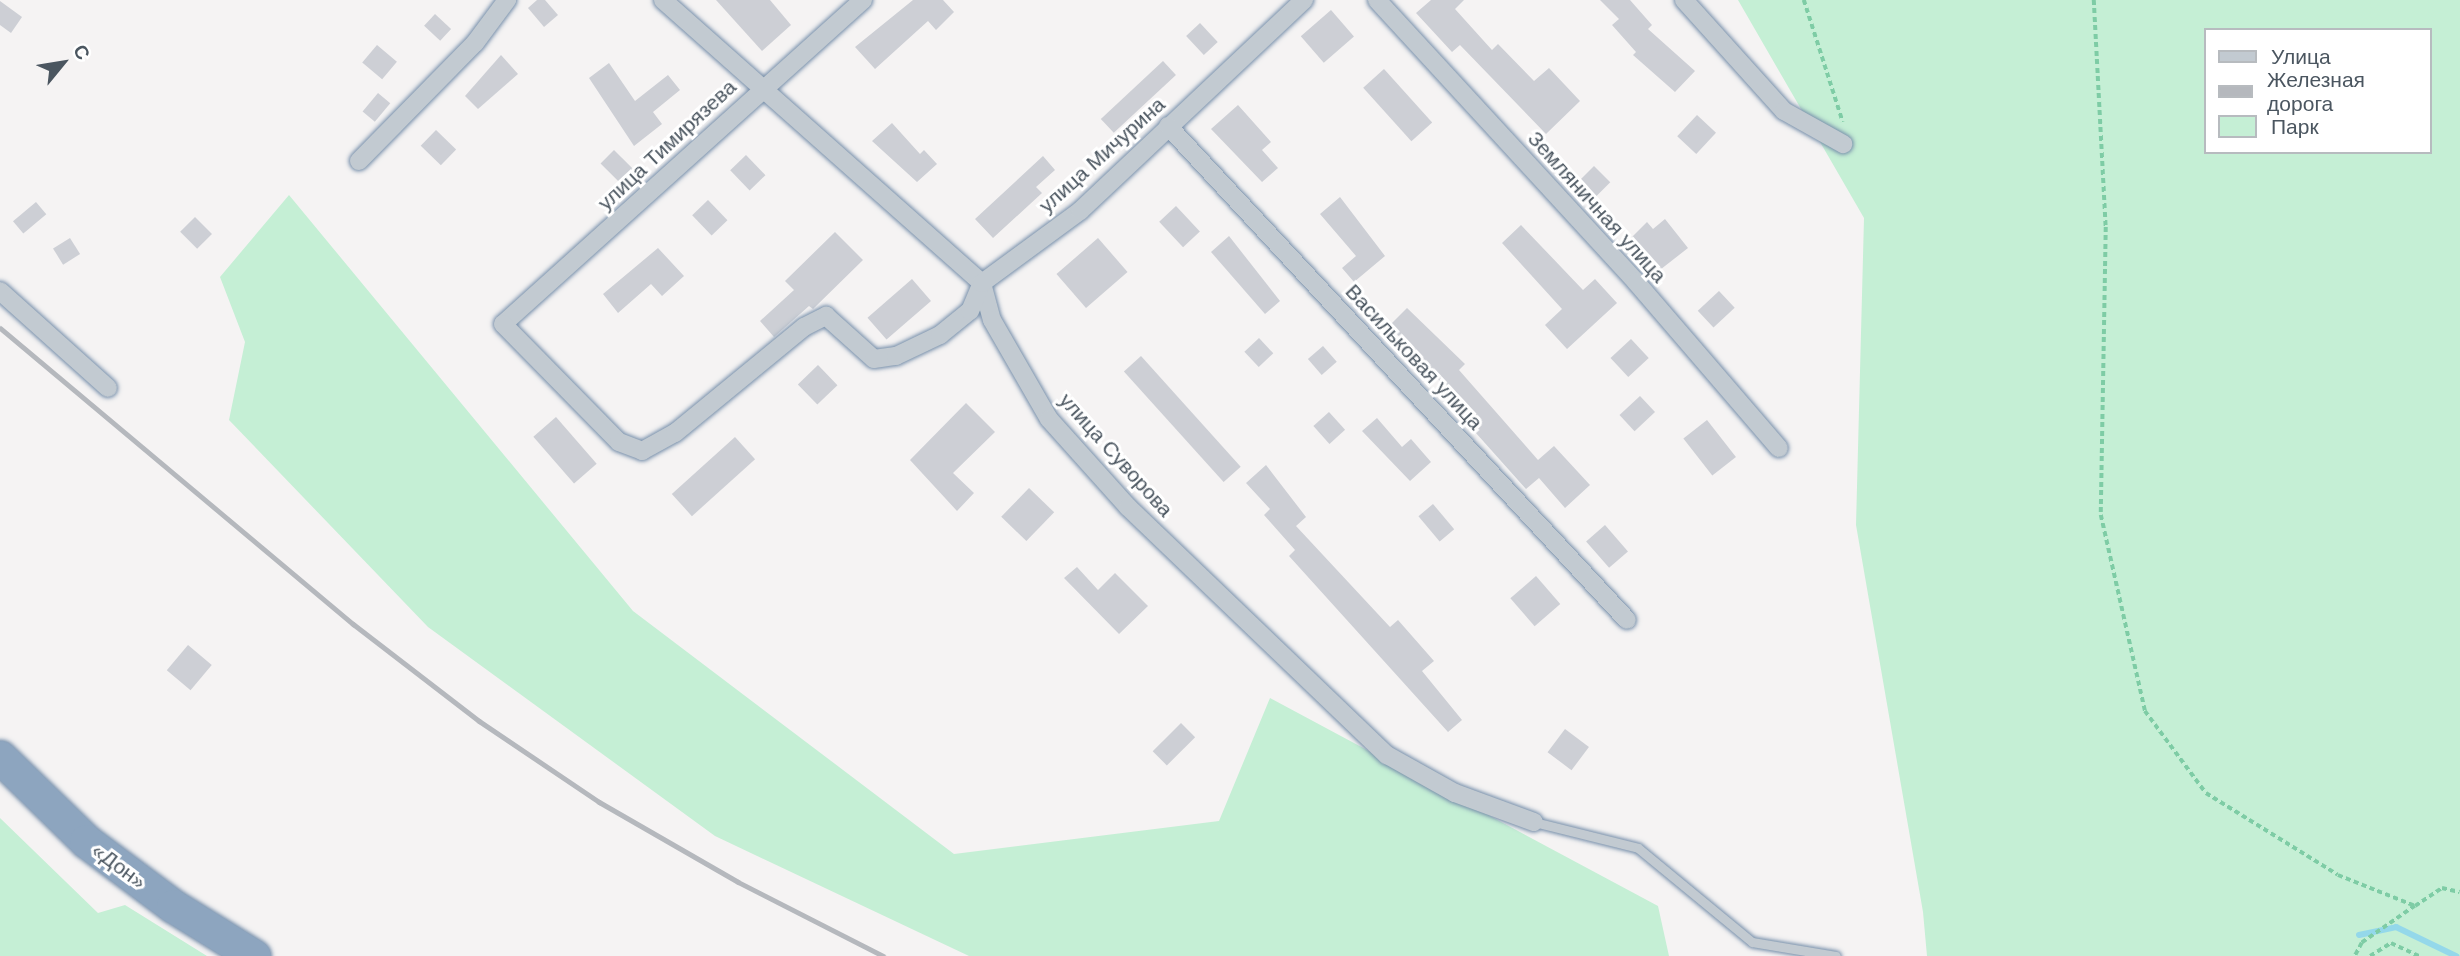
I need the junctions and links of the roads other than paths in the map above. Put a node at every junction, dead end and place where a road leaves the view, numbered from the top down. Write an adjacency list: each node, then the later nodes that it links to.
1 (507, 0): 10 (street)
2 (663, 0): 7 (street)
3 (863, 0): 7 (street, улица Тимирязева)
4 (1304, 0): 8 (street, улица Мичурина)
5 (1377, 0): 15 (street, Земляничная улица)
6 (1684, 0): 9 (street)
7 (764, 86): 11 (street); 14 (street, улица Тимирязева)
8 (1168, 126): 11 (street, улица Мичурина); 16 (street, Васильковая улица)
9 (1843, 144)
10 (359, 162)
11 (982, 282): 14 (street, улица Мичурина); 18 (street, улица Суворова)
12 (0, 291): 13 (street)
13 (108, 388)
14 (619, 442)
15 (1779, 448)
16 (1627, 620)
17 (0, 757): 19 (highway, «Дон»)
18 (1534, 822): 20 (lane)
19 (254, 956)
20 (1836, 956)

